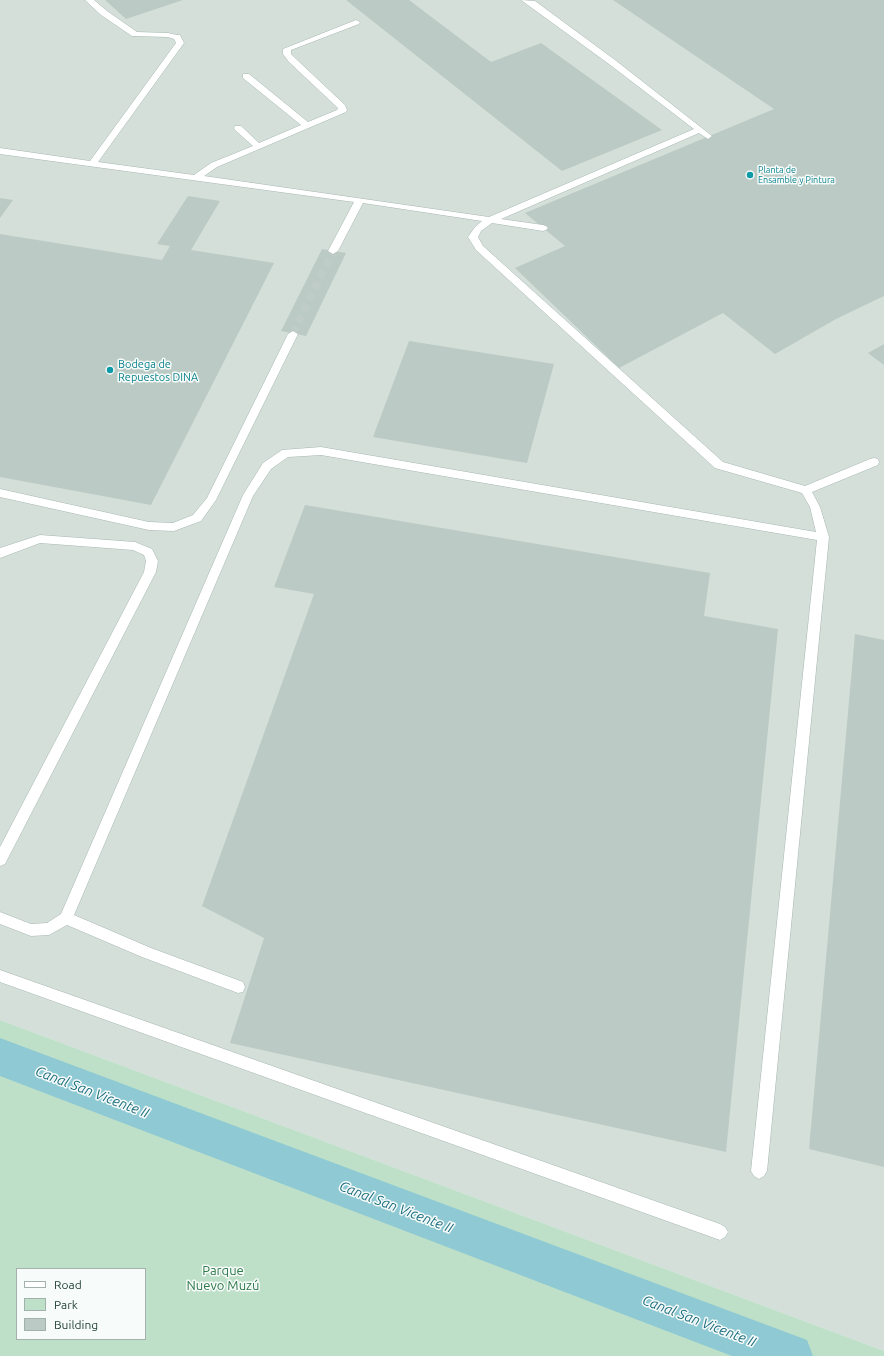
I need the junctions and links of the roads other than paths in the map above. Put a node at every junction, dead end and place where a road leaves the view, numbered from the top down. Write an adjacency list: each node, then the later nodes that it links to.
1 (89, 0): 11 (lane)
2 (529, 1): 7 (lane)
3 (356, 22): 5 (lane)
4 (246, 76): 5 (lane)
5 (307, 126): 9 (lane)
6 (238, 128): 9 (lane)
7 (700, 130): 8 (lane); 14 (lane)
8 (708, 136)
9 (258, 146): 12 (lane)
10 (0, 151): 11 (lane)
11 (92, 164): 12 (lane)
12 (195, 178): 13 (lane)
13 (360, 200): 14 (lane); 16 (lane)
14 (490, 220): 15 (lane); 19 (lane)
15 (543, 228)
16 (333, 251)
17 (293, 334): 20 (lane)
18 (874, 462): 19 (lane)
19 (806, 490): 21 (lane)
20 (0, 493)
21 (823, 537): 25 (lane); 28 (lane)
22 (0, 554): 23 (lane)
23 (0, 860)
24 (0, 918): 25 (lane)
25 (66, 918): 27 (lane)
26 (0, 976): 29 (lane)
27 (238, 987)
28 (759, 1171)
29 (720, 1232)

